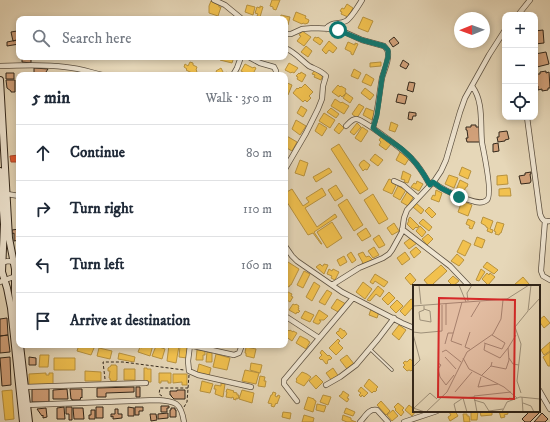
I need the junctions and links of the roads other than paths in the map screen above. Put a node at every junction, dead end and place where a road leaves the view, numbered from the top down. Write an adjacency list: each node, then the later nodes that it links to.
1 (214, 0): 5 (street)
2 (362, 0): 6 (street)
3 (530, 0): 4 (street)
4 (520, 12)
5 (239, 16)
6 (326, 29): 7 (street); 20 (street)
7 (288, 34)
8 (502, 34): 17 (street)
9 (288, 49): 21 (street)
10 (239, 60): 14 (street)
11 (254, 60): 15 (street)
12 (0, 66): 13 (street)
13 (91, 72)
14 (235, 72)
15 (276, 72)
16 (0, 80): 25 (main road)
17 (472, 86): 24 (street); 24 (street)
18 (527, 120): 28 (street)
19 (346, 126): 20 (street)
20 (373, 128): 24 (street)
21 (288, 163)
22 (0, 171): 32 (main road)
23 (394, 181): 27 (street)
24 (432, 184): 27 (street)
25 (7, 194): 26 (street); 31 (main road)
26 (16, 196)
27 (418, 198): 29 (street)
28 (548, 221): 35 (street)
29 (402, 229): 36 (street); 37 (street)
30 (288, 250): 36 (street)
31 (14, 262): 32 (street); 33 (main road)
32 (1, 263): 34 (main road)
33 (15, 276): 34 (street); 38 (main road)
34 (2, 280): 59 (main road)
35 (550, 280)
36 (332, 285): 39 (street)
37 (468, 285)
38 (16, 288)
39 (354, 298): 41 (street); 43 (street)
40 (288, 318): 43 (street)
41 (394, 318): 42 (street); 48 (street)
42 (413, 328)
43 (319, 338): 55 (street)
44 (20, 348): 53 (main road)
45 (190, 348): 52 (street)
46 (204, 348): 47 (street)
47 (241, 348)
48 (370, 349): 49 (lane); 51 (street)
49 (392, 370)
50 (146, 383): 53 (street)
51 (326, 385)
52 (251, 386)
53 (25, 387): 56 (main road)
54 (540, 392): 57 (street)
55 (297, 401)
56 (27, 405): 60 (main road); 61 (street)
57 (550, 409)
58 (434, 412): 64 (street)
59 (23, 422)
60 (29, 422)
61 (184, 422)
62 (360, 422): 63 (street)
63 (388, 422)
64 (404, 422)

